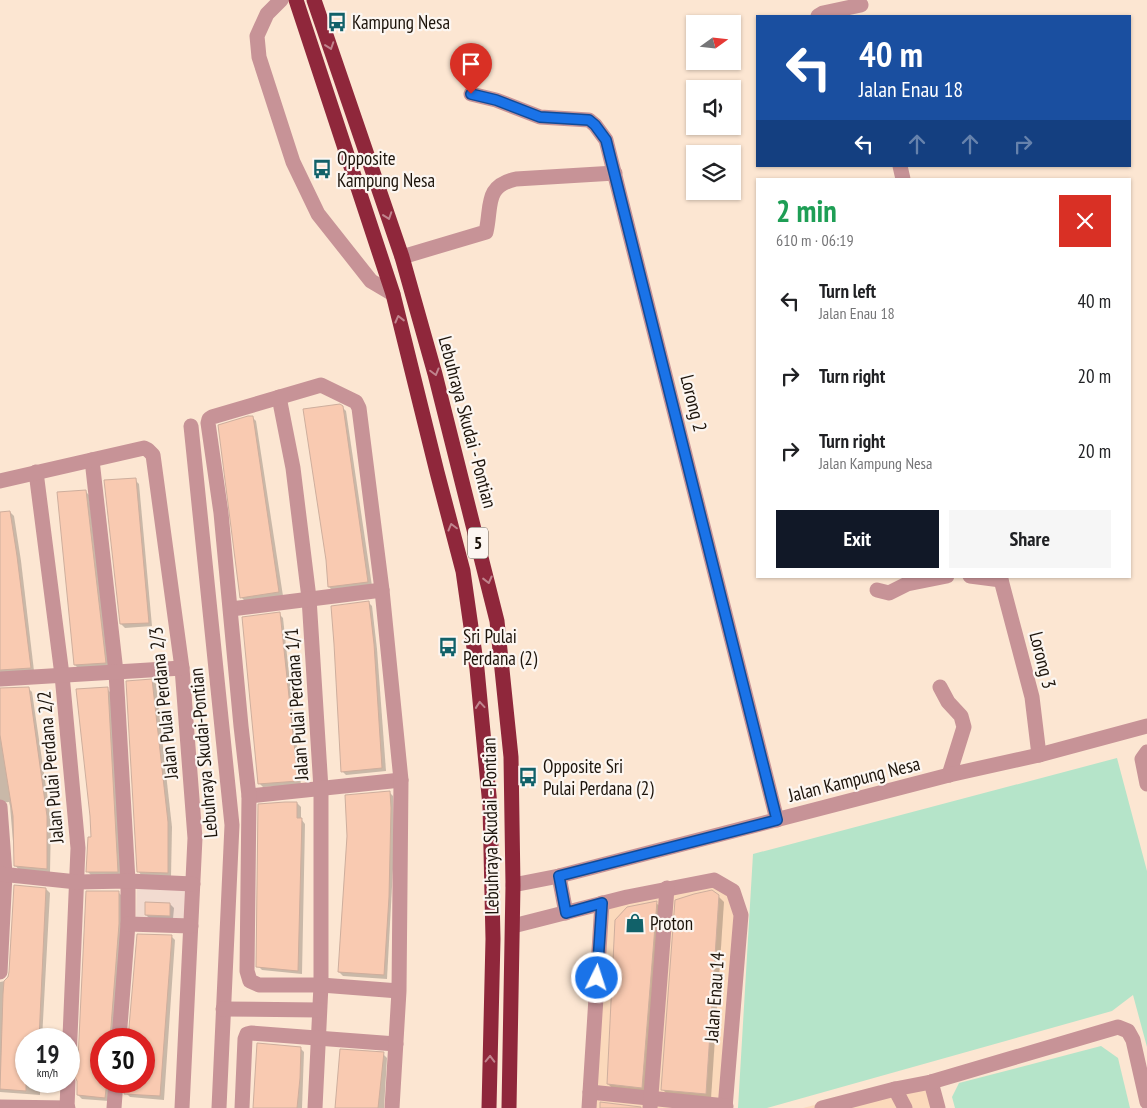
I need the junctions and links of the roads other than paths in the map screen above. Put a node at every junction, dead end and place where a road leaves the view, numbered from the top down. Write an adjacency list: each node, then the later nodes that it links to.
1 (281, 0): 9 (street)
2 (296, 0): 9 (highway, Lebuhraya Skudai - Pontian / 5)
3 (314, 0): 8 (highway, Lebuhraya Skudai - Pontian / 5, one-way to 8)
4 (861, 7): 5 (street)
5 (820, 15)
6 (471, 94): 7 (street, Lorong 2)
7 (616, 173): 8 (street); 35 (street, Lorong 2)
8 (402, 257): 41 (highway, Lebuhraya Skudai - Pontian / 5, one-way to 41)
9 (393, 294): 73 (highway, Lebuhraya Skudai - Pontian / 5, one-way to 9)
10 (279, 397): 17 (street); 19 (street, Jalan Pulai Perdana 1/1); 20 (street)
11 (191, 426): 51 (street, Lebuhraya Skudai-Pontian)
12 (92, 460): 13 (street, Jalan Pulai Perdana 2/3); 21 (street, Jalan Pulai Perdana 2/3); 22 (street)
13 (36, 472): 14 (street, Jalan Pulai Perdana 2/3); 23 (street, Jalan Pulai Perdana 2/2)
14 (0, 481)
15 (937, 578): 18 (street)
16 (1001, 578): 28 (street, Lorong 3)
17 (382, 590): 19 (street); 30 (street)
18 (877, 590)
19 (309, 598): 20 (street); 32 (street, Jalan Pulai Perdana 1/1)
20 (230, 609): 33 (street)
21 (182, 668): 22 (street); 40 (street, Jalan Pulai Perdana 2/3)
22 (116, 672): 23 (street); 38 (street)
23 (62, 675): 24 (street); 39 (street, Jalan Pulai Perdana 2/2)
24 (0, 679)
25 (940, 687): 29 (street)
26 (1147, 726): 28 (street, Jalan Kampung Nesa)
27 (1147, 752): 31 (street)
28 (1039, 755): 29 (street, Jalan Kampung Nesa)
29 (949, 775): 35 (street, Jalan Kampung Nesa)
30 (400, 780): 32 (street); 50 (street)
31 (1147, 784)
32 (321, 789): 33 (street); 49 (street, Jalan Pulai Perdana 1/1)
33 (250, 796): 49 (street)
34 (0, 806): 36 (street)
35 (777, 820): 37 (street, Jalan Kampung Nesa)
36 (2, 874): 39 (street); 48 (street)
37 (559, 876): 41 (street, Jalan Kampung Nesa); 44 (street)
38 (128, 881): 39 (street); 40 (street); 45 (street)
39 (77, 882): 53 (street, Jalan Pulai Perdana 2/2)
40 (193, 884): 46 (street, Jalan Pulai Perdana 2/3)
41 (514, 885): 47 (highway, Lebuhraya Skudai - Pontian / 5)
42 (667, 888): 43 (street); 63 (street); 64 (street, Jalan Enau 14)
43 (602, 903): 44 (street); 59 (street)
44 (566, 913): 47 (street)
45 (128, 924): 46 (street); 54 (street)
46 (191, 926): 68 (street, Jalan Pulai Perdana 2/3)
47 (513, 926): 74 (highway, Lebuhraya Skudai - Pontian / 5)
48 (0, 972)
49 (321, 985): 50 (street); 52 (street, Jalan Pulai Perdana 1/1)
50 (398, 991): 56 (street)
51 (223, 1008): 52 (street); 69 (street, Lebuhraya Skudai-Pontian)
52 (320, 1010): 55 (street, Jalan Pulai Perdana 1/1)
53 (70, 1028)
54 (120, 1028)
55 (318, 1038): 56 (street); 70 (street); 71 (street, Jalan Pulai Perdana 1/1)
56 (396, 1044): 72 (street)
57 (930, 1082): 58 (street); 62 (street); 78 (street)
58 (895, 1089): 76 (street); 77 (street)
59 (590, 1092): 63 (street); 75 (street)
60 (68, 1093): 66 (street)
61 (115, 1093): 67 (street)
62 (1147, 1102)
63 (651, 1103): 64 (street)
64 (726, 1107)
65 (0, 1108): 66 (street)
66 (67, 1108)
67 (114, 1108)
68 (182, 1108)
69 (219, 1108)
70 (242, 1108)
71 (315, 1108)
72 (392, 1108)
73 (489, 1108)
74 (509, 1108)
75 (589, 1108)
76 (822, 1108)
77 (905, 1108)
78 (938, 1108)

